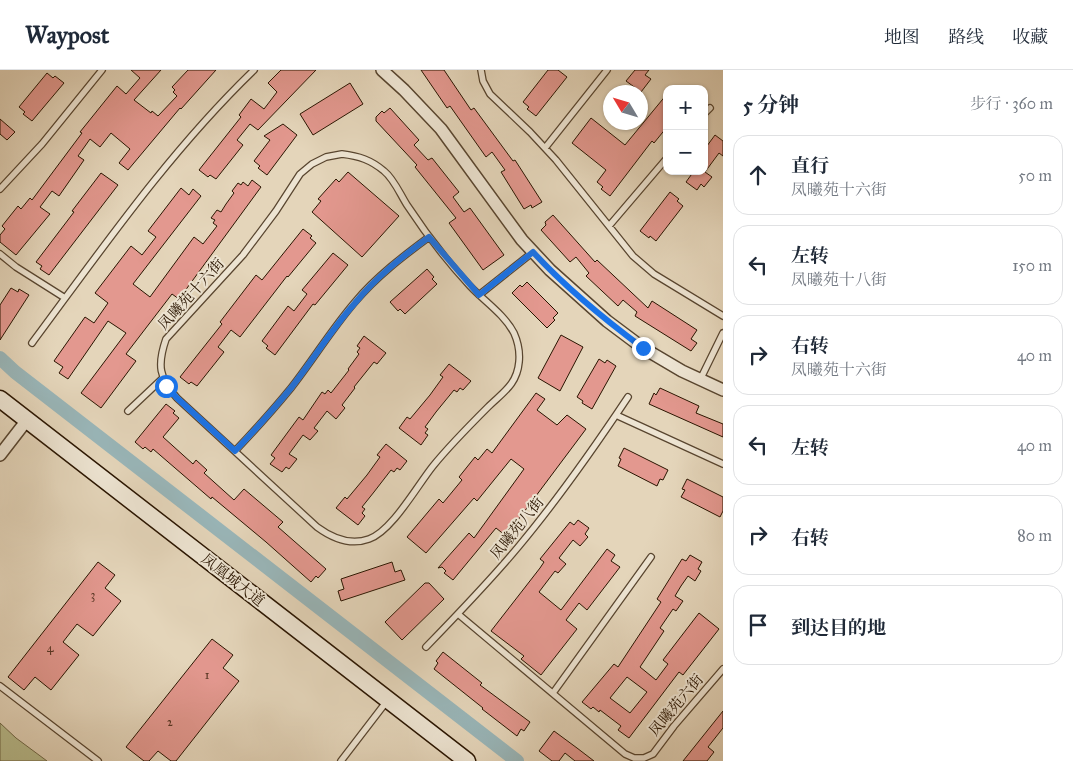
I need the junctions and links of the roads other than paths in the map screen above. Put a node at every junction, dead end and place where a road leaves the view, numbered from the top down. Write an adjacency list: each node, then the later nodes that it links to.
1 (102, 70): 8 (lane)
2 (254, 70): 14 (lane)
3 (382, 70): 11 (street)
4 (481, 70): 6 (lane)
5 (607, 70): 6 (lane)
6 (545, 148): 9 (lane)
7 (663, 163): 9 (lane)
8 (0, 189)
9 (609, 226): 15 (lane)
10 (429, 237): 13 (lane, 凤曦苑十六街); 18 (lane, 凤曦苑十六街); 26 (lane)
11 (533, 252): 13 (lane); 19 (street)
12 (0, 254): 14 (lane)
13 (479, 295): 26 (lane, 凤曦苑十六街)
14 (65, 298): 17 (lane)
15 (723, 316)
16 (723, 333): 19 (lane)
17 (32, 343)
18 (163, 378): 23 (lane); 26 (lane, 凤曦苑十六街)
19 (700, 380): 20 (street)
20 (723, 390)
21 (628, 397): 24 (lane, 凤曦苑八街)
22 (0, 399): 25 (main road, 凤凰城大道)
23 (128, 411)
24 (616, 415): 28 (lane); 30 (lane, 凤曦苑八街)
25 (27, 420): 27 (street); 35 (main road, 凤凰城大道)
26 (235, 451)
27 (0, 455)
28 (723, 464)
29 (652, 557): 34 (lane)
30 (458, 614): 31 (lane, 凤曦苑八街); 34 (lane, 凤曦苑六街)
31 (426, 647)
32 (723, 669): 34 (lane, 凤曦苑六街)
33 (0, 686): 36 (lane)
34 (553, 693)
35 (388, 700): 37 (lane); 38 (main road, 凤凰城大道)
36 (98, 761)
37 (341, 761)
38 (467, 761)

